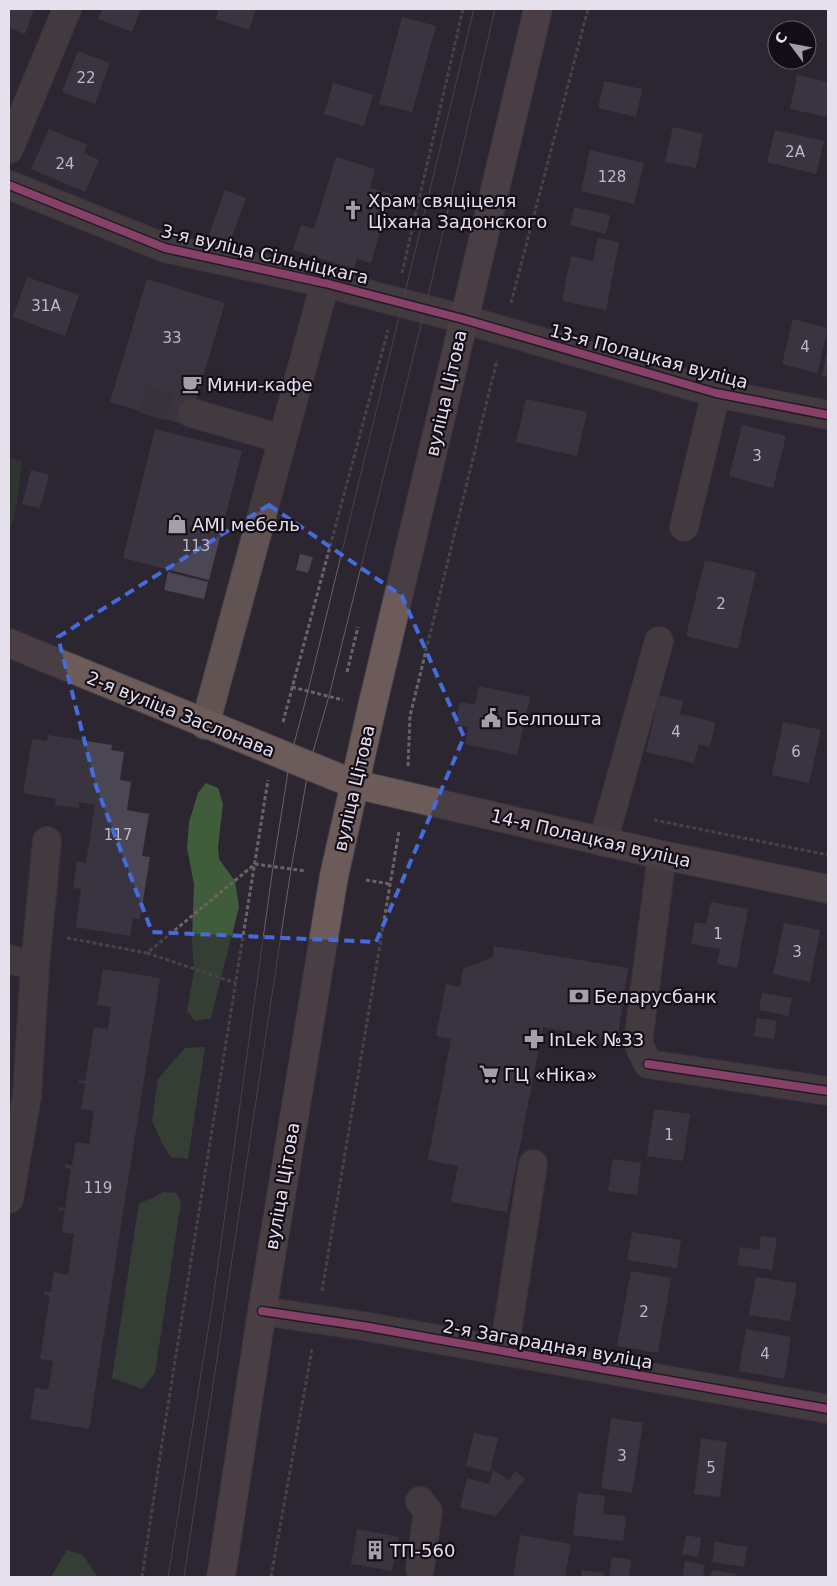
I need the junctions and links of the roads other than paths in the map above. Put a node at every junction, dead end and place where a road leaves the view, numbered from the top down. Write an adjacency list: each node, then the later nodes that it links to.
1 (67, 9): 3 (street)
2 (538, 9): 6 (main road, вуліца Цітова)
3 (9, 149)
4 (9, 185): 5 (street, 3-я вуліца Сільніцкага)
5 (325, 283): 6 (street, 3-я вуліца Сільніцкага); 10 (street)
6 (463, 319): 7 (street, 13-я Полацкая вуліца); 15 (main road, вуліца Цітова)
7 (716, 393): 9 (street, 13-я Полацкая вуліца); 11 (street)
8 (192, 413): 10 (street)
9 (828, 415)
10 (282, 439): 14 (street)
11 (684, 527)
12 (659, 641): 17 (street)
13 (9, 643): 14 (main road, 2-я вуліца Заслонава)
14 (204, 724): 15 (main road, 2-я вуліца Заслонава)
15 (354, 784): 17 (main road, 14-я Полацкая вуліца); 25 (main road, вуліца Цітова)
16 (47, 841): 21 (street)
17 (603, 842): 18 (main road, 14-я Полацкая вуліца)
18 (662, 855): 19 (main road, 14-я Полацкая вуліца); 22 (street)
19 (828, 889)
20 (9, 959): 21 (street)
21 (35, 966): 24 (street)
22 (828, 1091)
23 (533, 1164): 26 (street)
24 (9, 1198)
25 (262, 1311): 26 (street, 2-я Загарадная вуліца); 30 (main road, вуліца Цітова)
26 (504, 1351): 27 (street, 2-я Загарадная вуліца)
27 (828, 1409)
28 (420, 1501): 29 (street)
29 (420, 1568)
30 (222, 1577)

